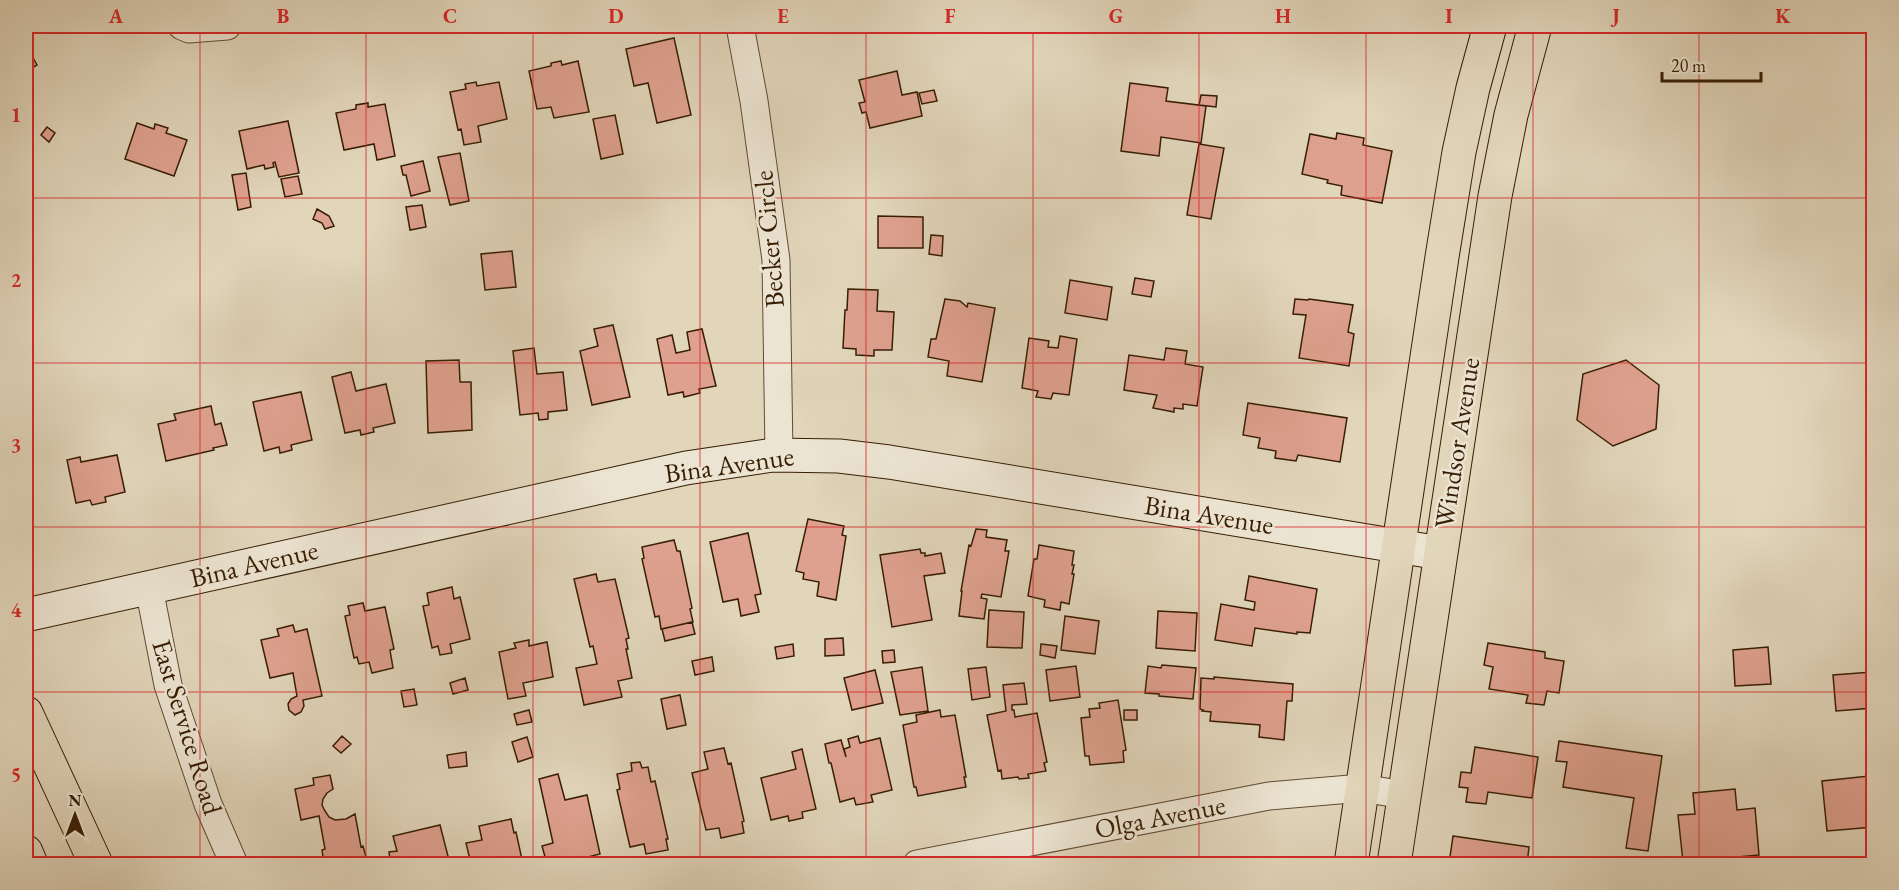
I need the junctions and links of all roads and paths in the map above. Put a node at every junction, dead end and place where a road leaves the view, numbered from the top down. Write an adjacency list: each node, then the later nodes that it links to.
1 (182, 26): 2 (street)
2 (227, 26)
3 (740, 26): 6 (street, Becker Circle)
4 (1490, 26): 7 (main road, Windsor Avenue)
5 (1535, 26): 8 (main road, Windsor Avenue)
6 (779, 455): 7 (street, Bina Avenue); 9 (street, Bina Avenue)
7 (1399, 546): 8 (street, Bina Avenue); 12 (main road, Windsor Avenue)
8 (1440, 553): 13 (main road, Windsor Avenue)
9 (149, 588): 10 (street, Bina Avenue); 17 (street, East Service Road)
10 (26, 615)
11 (26, 713): 16 (main road)
12 (1362, 788): 13 (street, Olga Avenue); 18 (street, Olga Avenue); 19 (main road, Windsor Avenue)
13 (1404, 795): 20 (main road, Windsor Avenue)
14 (26, 852): 15 (main road)
15 (31, 864)
16 (96, 864)
17 (234, 864)
18 (916, 864)
19 (1351, 864)
20 (1394, 864)

